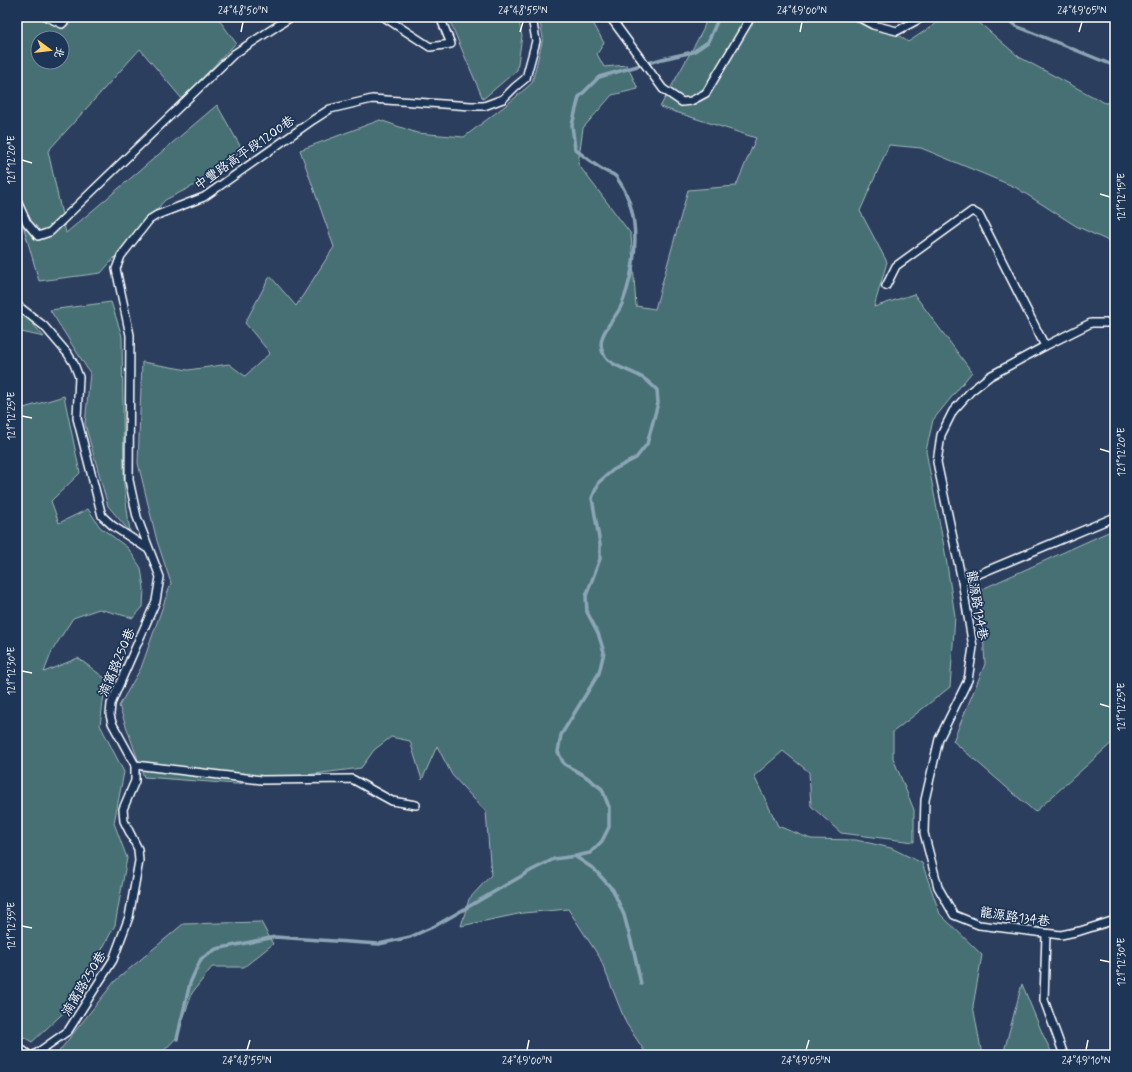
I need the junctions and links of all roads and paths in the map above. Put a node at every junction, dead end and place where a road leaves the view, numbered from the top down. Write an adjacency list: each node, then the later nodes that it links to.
1 (47, 17): 2 (lane)
2 (69, 17)
3 (291, 17): 11 (lane)
4 (384, 17): 5 (lane)
5 (440, 17)
6 (532, 17): 17 (lane, 中豐路高平段1200巷)
7 (610, 17): 8 (lane)
8 (751, 17)
9 (858, 17): 10 (lane)
10 (923, 17)
11 (17, 201)
12 (886, 286): 15 (lane)
13 (17, 305): 17 (lane)
14 (1115, 326): 15 (lane, 龍源路134巷)
15 (1046, 346): 18 (lane, 龍源路134巷)
16 (1115, 517): 18 (lane)
17 (148, 549): 19 (lane, 湳窩路250巷)
18 (962, 581): 22 (lane, 龍源路134巷)
19 (135, 765): 20 (lane); 25 (lane, 湳窩路250巷)
20 (416, 805)
21 (1115, 920): 22 (lane, 龍源路134巷)
22 (1046, 934): 26 (lane)
23 (17, 1046): 24 (lane)
24 (29, 1055)
25 (34, 1055)
26 (1064, 1055)

